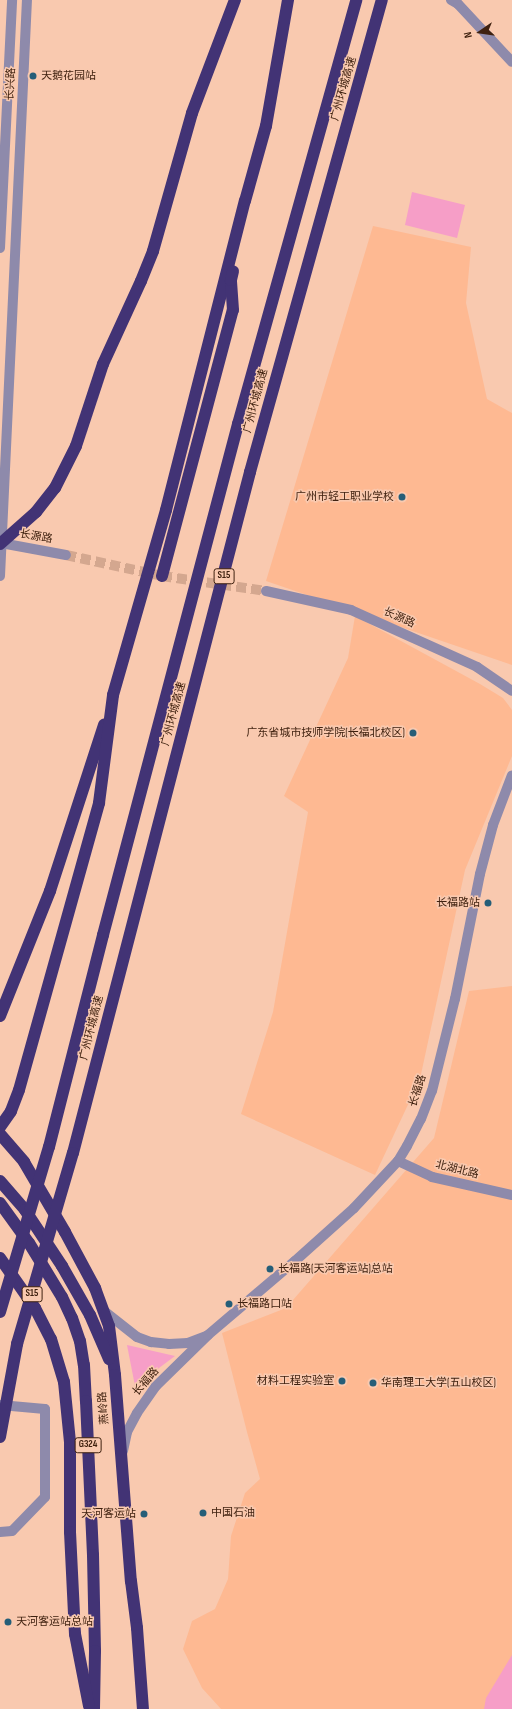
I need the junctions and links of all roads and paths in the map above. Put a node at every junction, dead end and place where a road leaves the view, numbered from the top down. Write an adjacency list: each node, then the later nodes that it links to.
1 (12, 0): 10 (street, 长兴路)
2 (27, 0): 11 (street, 长兴路)
3 (235, 0): 13 (highway)
4 (288, 0): 9 (highway)
5 (356, 0): 30 (highway, 广州环城高速 / S15, bridge)
6 (382, 0): 34 (highway, 广州环城高速 / S15, bridge)
7 (451, 0): 8 (street)
8 (512, 62)
9 (245, 201): 16 (highway); 19 (highway, bridge)
10 (0, 244): 11 (street); 12 (street, 长兴路)
11 (15, 245): 13 (street, 长兴路)
12 (0, 248)
13 (1, 543): 14 (street, 长源路); 15 (street, 长兴路)
14 (66, 554)
15 (0, 576)
16 (162, 576)
17 (266, 591): 18 (street, 长源路)
18 (512, 691)
19 (113, 695): 21 (highway); 22 (highway)
20 (512, 775): 24 (street, 长福路)
21 (0, 1016)
22 (0, 1128)
23 (0, 1134): 29 (highway, 燕岭路)
24 (398, 1161): 26 (street, 北湖北路); 31 (street, 长福路)
25 (0, 1181): 32 (highway)
26 (512, 1195)
27 (0, 1203): 38 (highway, 燕岭路 / G324)
28 (0, 1258): 37 (highway, G324)
29 (104, 1311): 31 (street, 长福路); 32 (highway, 燕岭路)
30 (0, 1312)
31 (208, 1335): 35 (street, 长福路)
32 (115, 1375): 35 (highway, 燕岭路)
33 (0, 1405): 36 (street)
34 (0, 1437)
35 (121, 1456): 39 (highway, 燕岭路)
36 (0, 1532)
37 (90, 1709)
38 (94, 1709)
39 (143, 1709)

